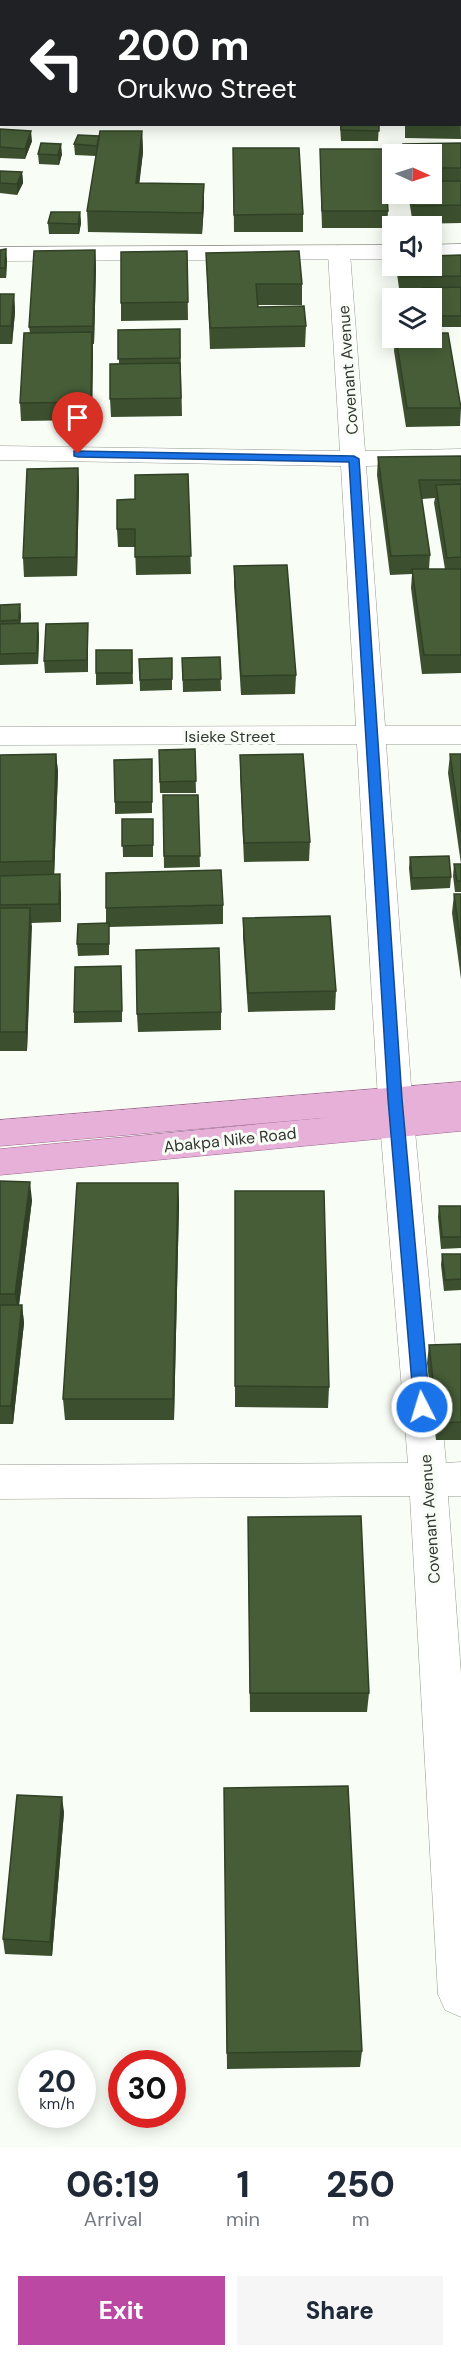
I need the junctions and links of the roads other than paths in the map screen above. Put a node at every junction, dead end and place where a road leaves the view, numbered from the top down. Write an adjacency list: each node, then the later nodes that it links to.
1 (461, 251): 3 (street)
2 (382, 252): 4 (street)
3 (442, 252)
4 (339, 253): 5 (street); 8 (street, Covenant Avenue)
5 (0, 254)
6 (0, 453): 8 (street)
7 (461, 456): 8 (street)
8 (354, 459): 9 (street, Covenant Avenue)
9 (372, 735): 10 (street, Isieke Street); 11 (street, Isieke Street); 13 (street, Covenant Avenue)
10 (461, 735)
11 (0, 736)
12 (461, 1094): 13 (main road, Abakpa Nike Road)
13 (396, 1111): 14 (main road, Abakpa Nike Road); 15 (main road, Abakpa Nike Road); 16 (main road, Abakpa Nike Road); 17 (street, Covenant Avenue)
14 (461, 1118)
15 (0, 1133)
16 (0, 1162)
17 (444, 1479): 18 (street); 19 (street, Covenant Avenue)
18 (0, 1482)
19 (461, 1994)

